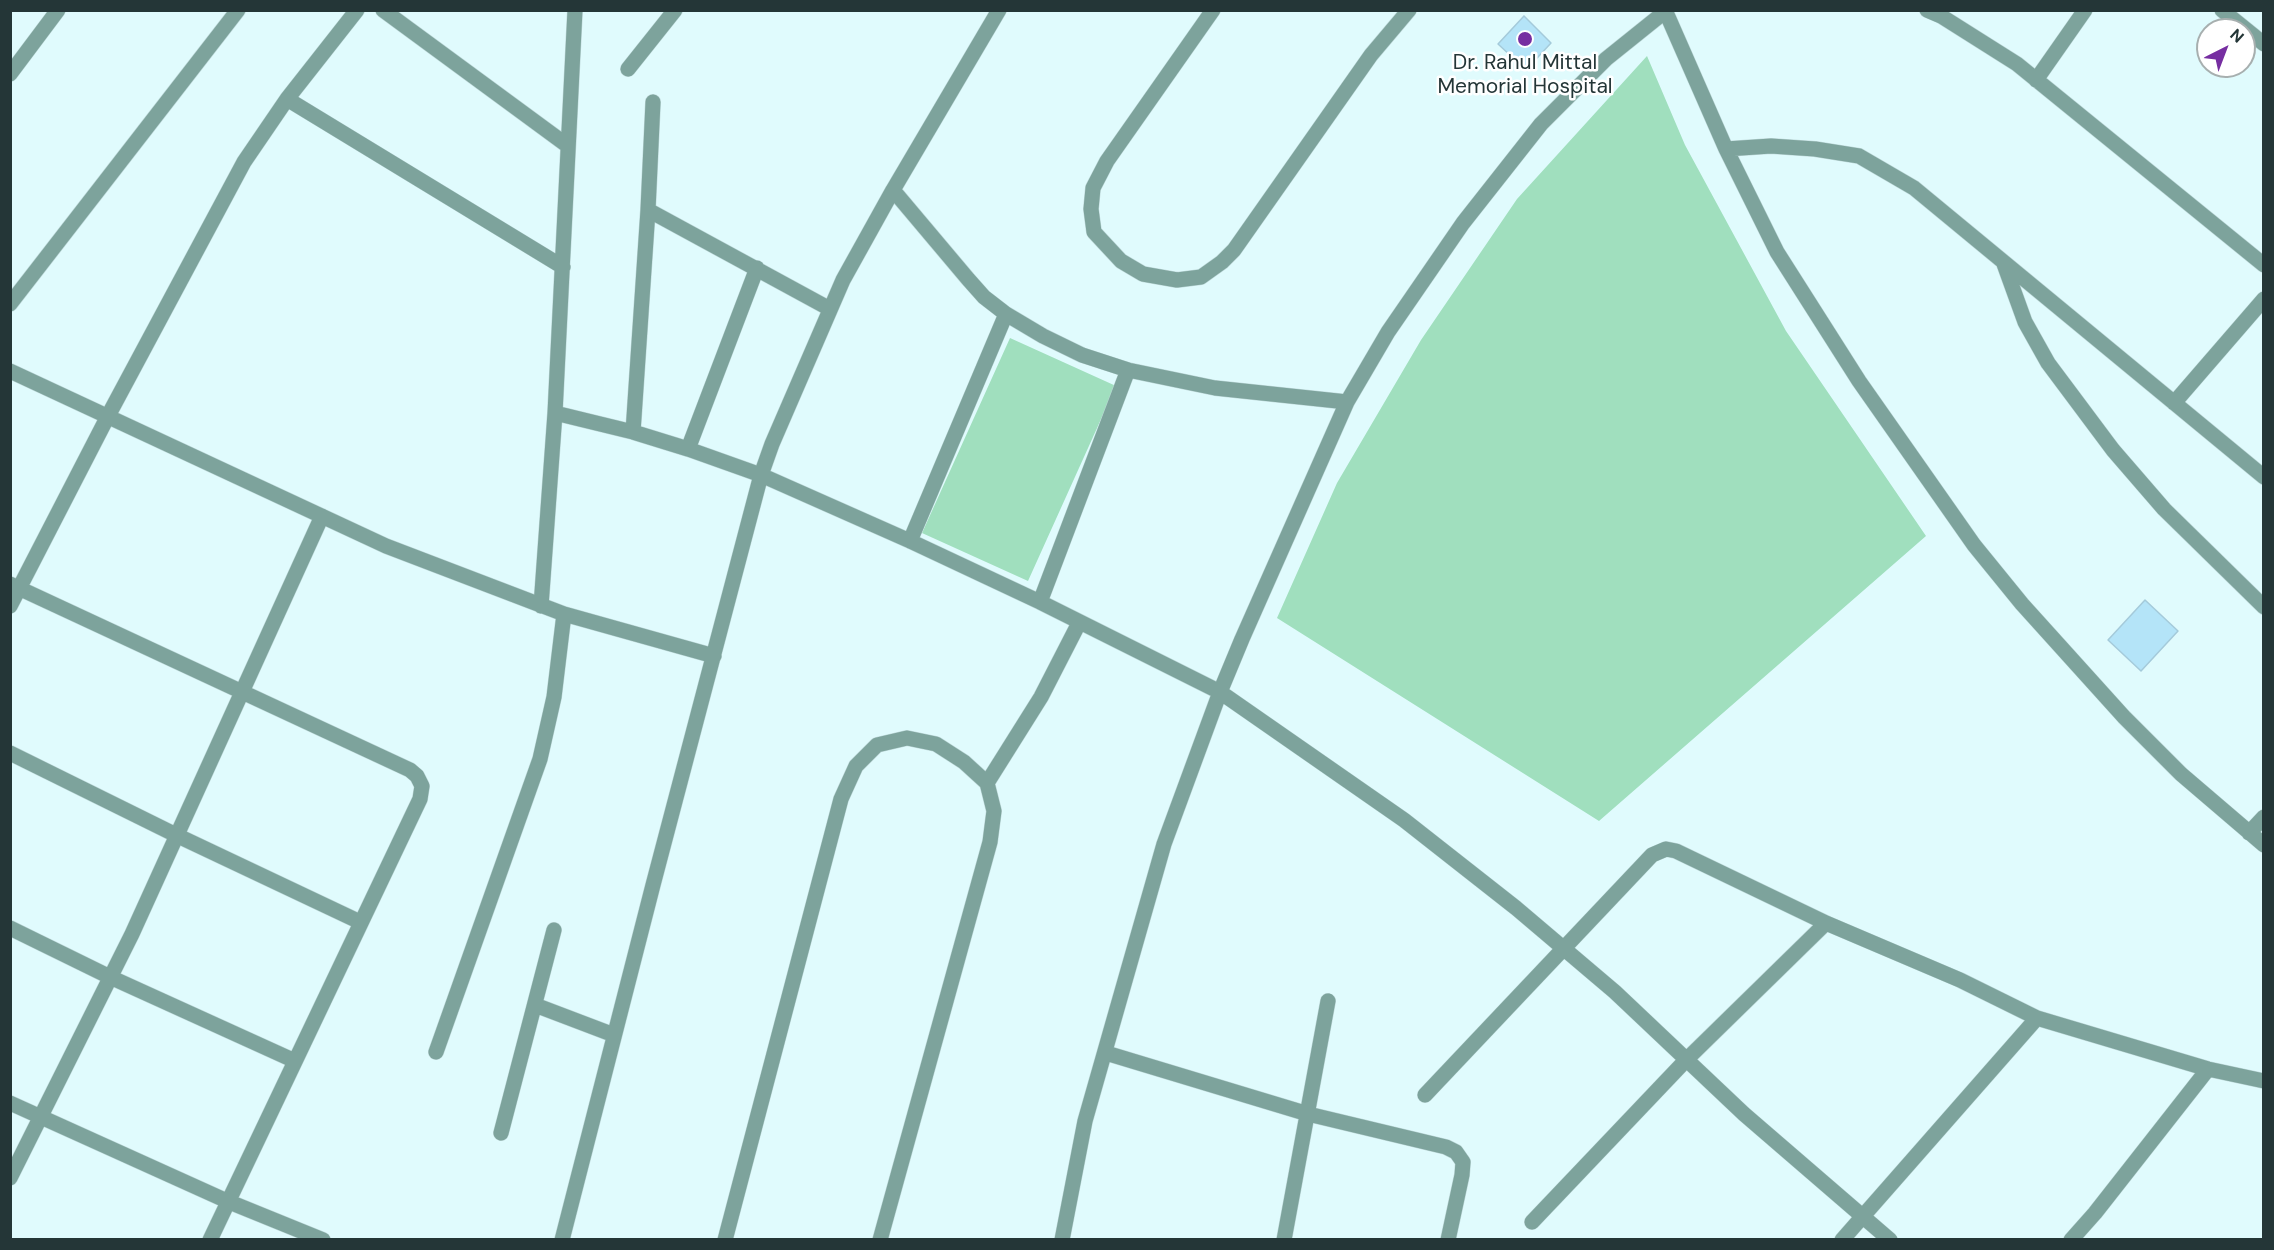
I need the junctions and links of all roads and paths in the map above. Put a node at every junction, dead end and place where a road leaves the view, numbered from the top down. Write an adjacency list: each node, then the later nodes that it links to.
1 (58, 10): 15 (street)
2 (238, 10): 29 (street)
3 (357, 10): 18 (street)
4 (383, 10): 20 (street)
5 (675, 10): 16 (street)
6 (999, 10): 22 (street)
7 (1213, 10): 8 (street)
8 (1409, 10)
9 (1927, 10): 17 (street)
10 (2085, 10): 17 (street)
11 (2222, 10): 14 (street)
12 (1666, 11): 21 (street); 34 (street)
13 (570, 13): 20 (street)
14 (2264, 44)
15 (13, 65)
16 (628, 69)
17 (2036, 80): 25 (street)
18 (287, 99): 26 (street); 37 (street)
19 (653, 102): 23 (street)
20 (568, 146): 26 (street)
21 (1726, 149): 24 (street); 57 (street)
22 (893, 190): 30 (street); 31 (street)
23 (648, 210): 27 (street); 38 (street)
24 (2003, 261): 35 (street); 48 (street)
25 (2264, 265)
26 (563, 267): 36 (street)
27 (757, 268): 30 (street); 39 (street)
28 (2264, 299): 35 (street)
29 (10, 304)
30 (830, 309): 40 (street)
31 (1006, 314): 32 (street); 43 (street)
32 (1128, 370): 34 (street); 45 (street)
33 (10, 371): 37 (street)
34 (1347, 402): 53 (street)
35 (2174, 403): 41 (street)
36 (555, 413): 38 (street); 47 (street)
37 (108, 416): 42 (street); 44 (street)
38 (633, 432): 39 (street)
39 (688, 449): 40 (street)
40 (761, 475): 43 (street); 51 (street)
41 (2264, 477)
42 (322, 516): 47 (street); 52 (street)
43 (910, 541): 45 (street)
44 (15, 586): 46 (street); 52 (street)
45 (1040, 603): 50 (street)
46 (10, 606)
47 (541, 606): 49 (street)
48 (2264, 607)
49 (564, 614): 51 (street); 70 (street)
50 (1079, 623): 53 (street); 55 (street)
51 (714, 656): 69 (street)
52 (242, 692): 58 (street); 60 (street)
53 (1220, 692): 64 (street); 71 (street)
54 (10, 753): 58 (street)
55 (987, 783): 88 (street); 89 (street)
56 (2264, 817): 57 (street)
57 (2249, 833): 59 (street)
58 (176, 835): 60 (street); 65 (street)
59 (2264, 845)
60 (360, 922): 73 (street)
61 (1826, 922): 64 (street); 68 (street); 72 (street)
62 (10, 928): 65 (street)
63 (554, 930): 67 (street)
64 (1564, 949): 72 (street); 76 (street)
65 (110, 977): 73 (street); 79 (street)
66 (1328, 1001): 78 (street)
67 (535, 1005): 69 (street); 80 (street)
68 (2037, 1018): 74 (street); 83 (street)
69 (614, 1035): 87 (street)
70 (436, 1052)
71 (1106, 1053): 78 (street); 90 (street)
72 (1688, 1059): 83 (street); 84 (street)
73 (295, 1060): 82 (street)
74 (2208, 1069): 75 (street); 95 (street)
75 (2264, 1081)
76 (1425, 1095)
77 (10, 1103): 79 (street)
78 (1308, 1114): 91 (street); 92 (street)
79 (41, 1118): 81 (street); 82 (street)
80 (501, 1133)
81 (10, 1178)
82 (227, 1201): 85 (street); 86 (street)
83 (1862, 1216): 93 (street); 94 (street)
84 (1532, 1222)
85 (210, 1239)
86 (323, 1239)
87 (562, 1239)
88 (725, 1239)
89 (880, 1239)
90 (1062, 1239)
91 (1284, 1239)
92 (1448, 1239)
93 (1842, 1239)
94 (1890, 1239)
95 (2071, 1239)

